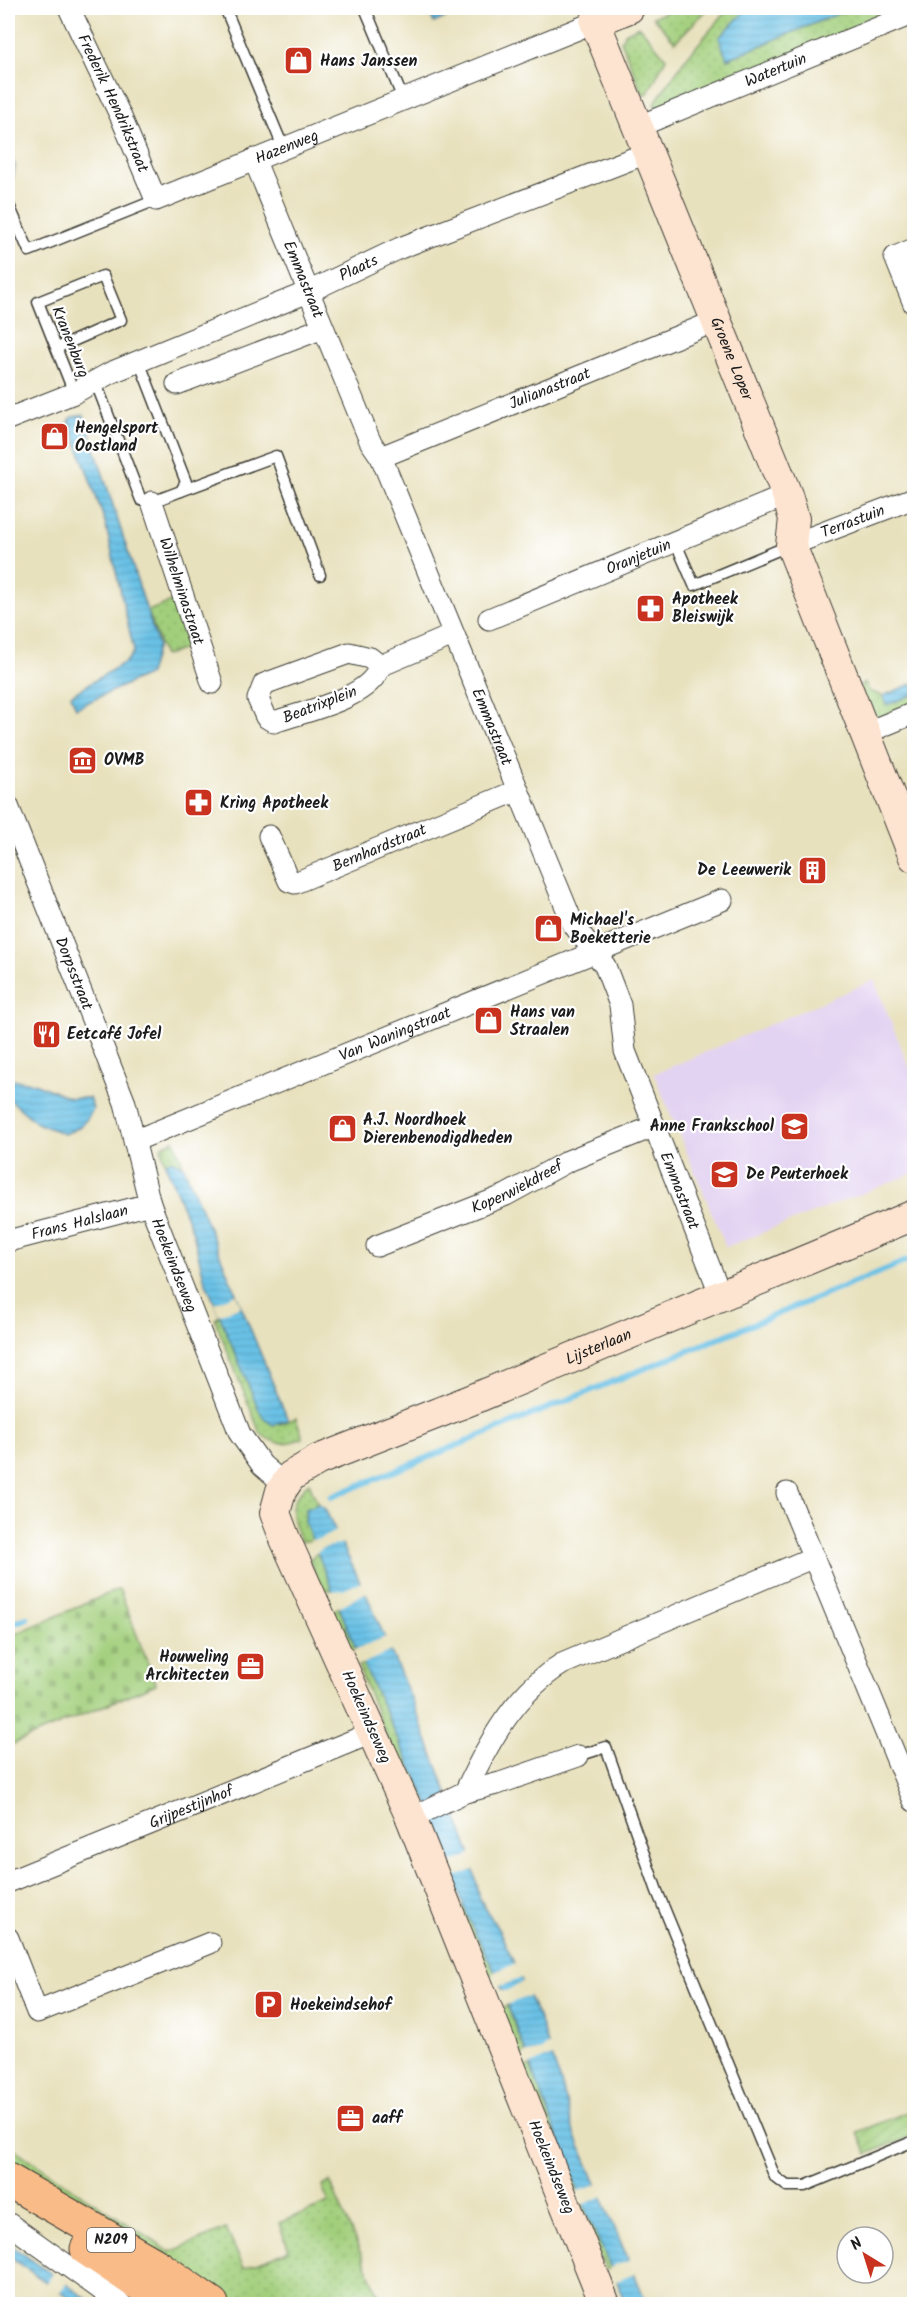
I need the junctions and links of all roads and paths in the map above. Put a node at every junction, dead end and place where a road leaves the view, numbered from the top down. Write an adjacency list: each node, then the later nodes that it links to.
1 (69, 8): 11 (street, Frederik Hendrikstraat)
2 (225, 8): 9 (lane)
3 (365, 8): 7 (lane)
4 (629, 8): 6 (street)
5 (915, 13): 8 (street, Watertuin)
6 (595, 22): 7 (street, Hazenweg); 8 (street, Groene Loper)
7 (403, 99): 9 (street, Hazenweg)
8 (642, 140): 14 (street, Plaats); 16 (street, Groene Loper)
9 (283, 147): 10 (street, Hazenweg)
10 (254, 159): 11 (street, Hazenweg); 14 (street, Emmastraat)
11 (156, 200): 12 (lane, Hazenweg)
12 (8, 203)
13 (915, 249): 15 (street)
14 (308, 292): 17 (street, Emmastraat); 19 (street, Plaats)
15 (915, 304)
16 (716, 321): 24 (street, Julianastraat); 26 (street, Groene Loper)
17 (323, 328): 21 (street); 24 (street, Emmastraat)
18 (57, 348): 18 (lane, Kranenburg); 22 (lane, Kranenburg)
19 (139, 361): 20 (street, Plaats); 25 (lane)
20 (96, 383): 22 (street, Plaats); 28 (lane, Wilhelminastraat)
21 (177, 384)
22 (74, 393): 23 (street, Plaats)
23 (8, 419)
24 (381, 457): 33 (street, Emmastraat)
25 (181, 491): 28 (lane); 31 (lane)
26 (787, 495): 29 (street, Oranjetuin); 30 (street, Groene Loper)
27 (915, 498): 30 (street, Terrastuin)
28 (152, 502): 35 (street, Wilhelminastraat)
29 (675, 541): 30 (lane); 32 (street, Oranjetuin)
30 (791, 545): 37 (street, Groene Loper)
31 (320, 575)
32 (489, 619)
33 (453, 635): 34 (street); 38 (street, Emmastraat)
34 (380, 666): 34 (street, Beatrixplein)
35 (212, 683)
36 (915, 713): 37 (street)
37 (863, 734): 41 (street, Groene Loper)
38 (516, 791): 40 (street, Bernhardstraat); 43 (street, Emmastraat)
39 (8, 806): 45 (street, Dorpsstraat)
40 (269, 836)
41 (915, 857)
42 (722, 900): 43 (street, Van Waningstraat)
43 (597, 953): 44 (street, Emmastraat); 45 (street, Van Waningstraat)
44 (655, 1126): 49 (street, Koperwiekdreef); 50 (street, Emmastraat)
45 (134, 1141): 46 (street, Hoekeindseweg)
46 (150, 1204): 48 (street, Frans Halslaan); 51 (street, Hoekeindseweg)
47 (915, 1215): 50 (street, Lijsterlaan)
48 (8, 1241)
49 (378, 1246)
50 (721, 1296): 51 (street, Lijsterlaan)
51 (285, 1484): 54 (street, Hoekeindseweg)
52 (787, 1493): 53 (street)
53 (814, 1557): 56 (street); 57 (street)
54 (374, 1732): 58 (street, Hoekeindseweg); 59 (street, Grijpestijnhof)
55 (578, 1756): 56 (street); 62 (lane)
56 (460, 1795): 58 (street)
57 (915, 1801)
58 (417, 1815): 69 (street, Hoekeindseweg)
59 (8, 1882)
60 (8, 1938): 61 (street)
61 (210, 1943)
62 (915, 2141)
63 (8, 2180): 68 (main road, N209)
64 (8, 2192): 67 (main road, N209)
65 (8, 2223): 66 (street)
66 (121, 2304)
67 (169, 2304)
68 (212, 2304)
69 (605, 2304)

